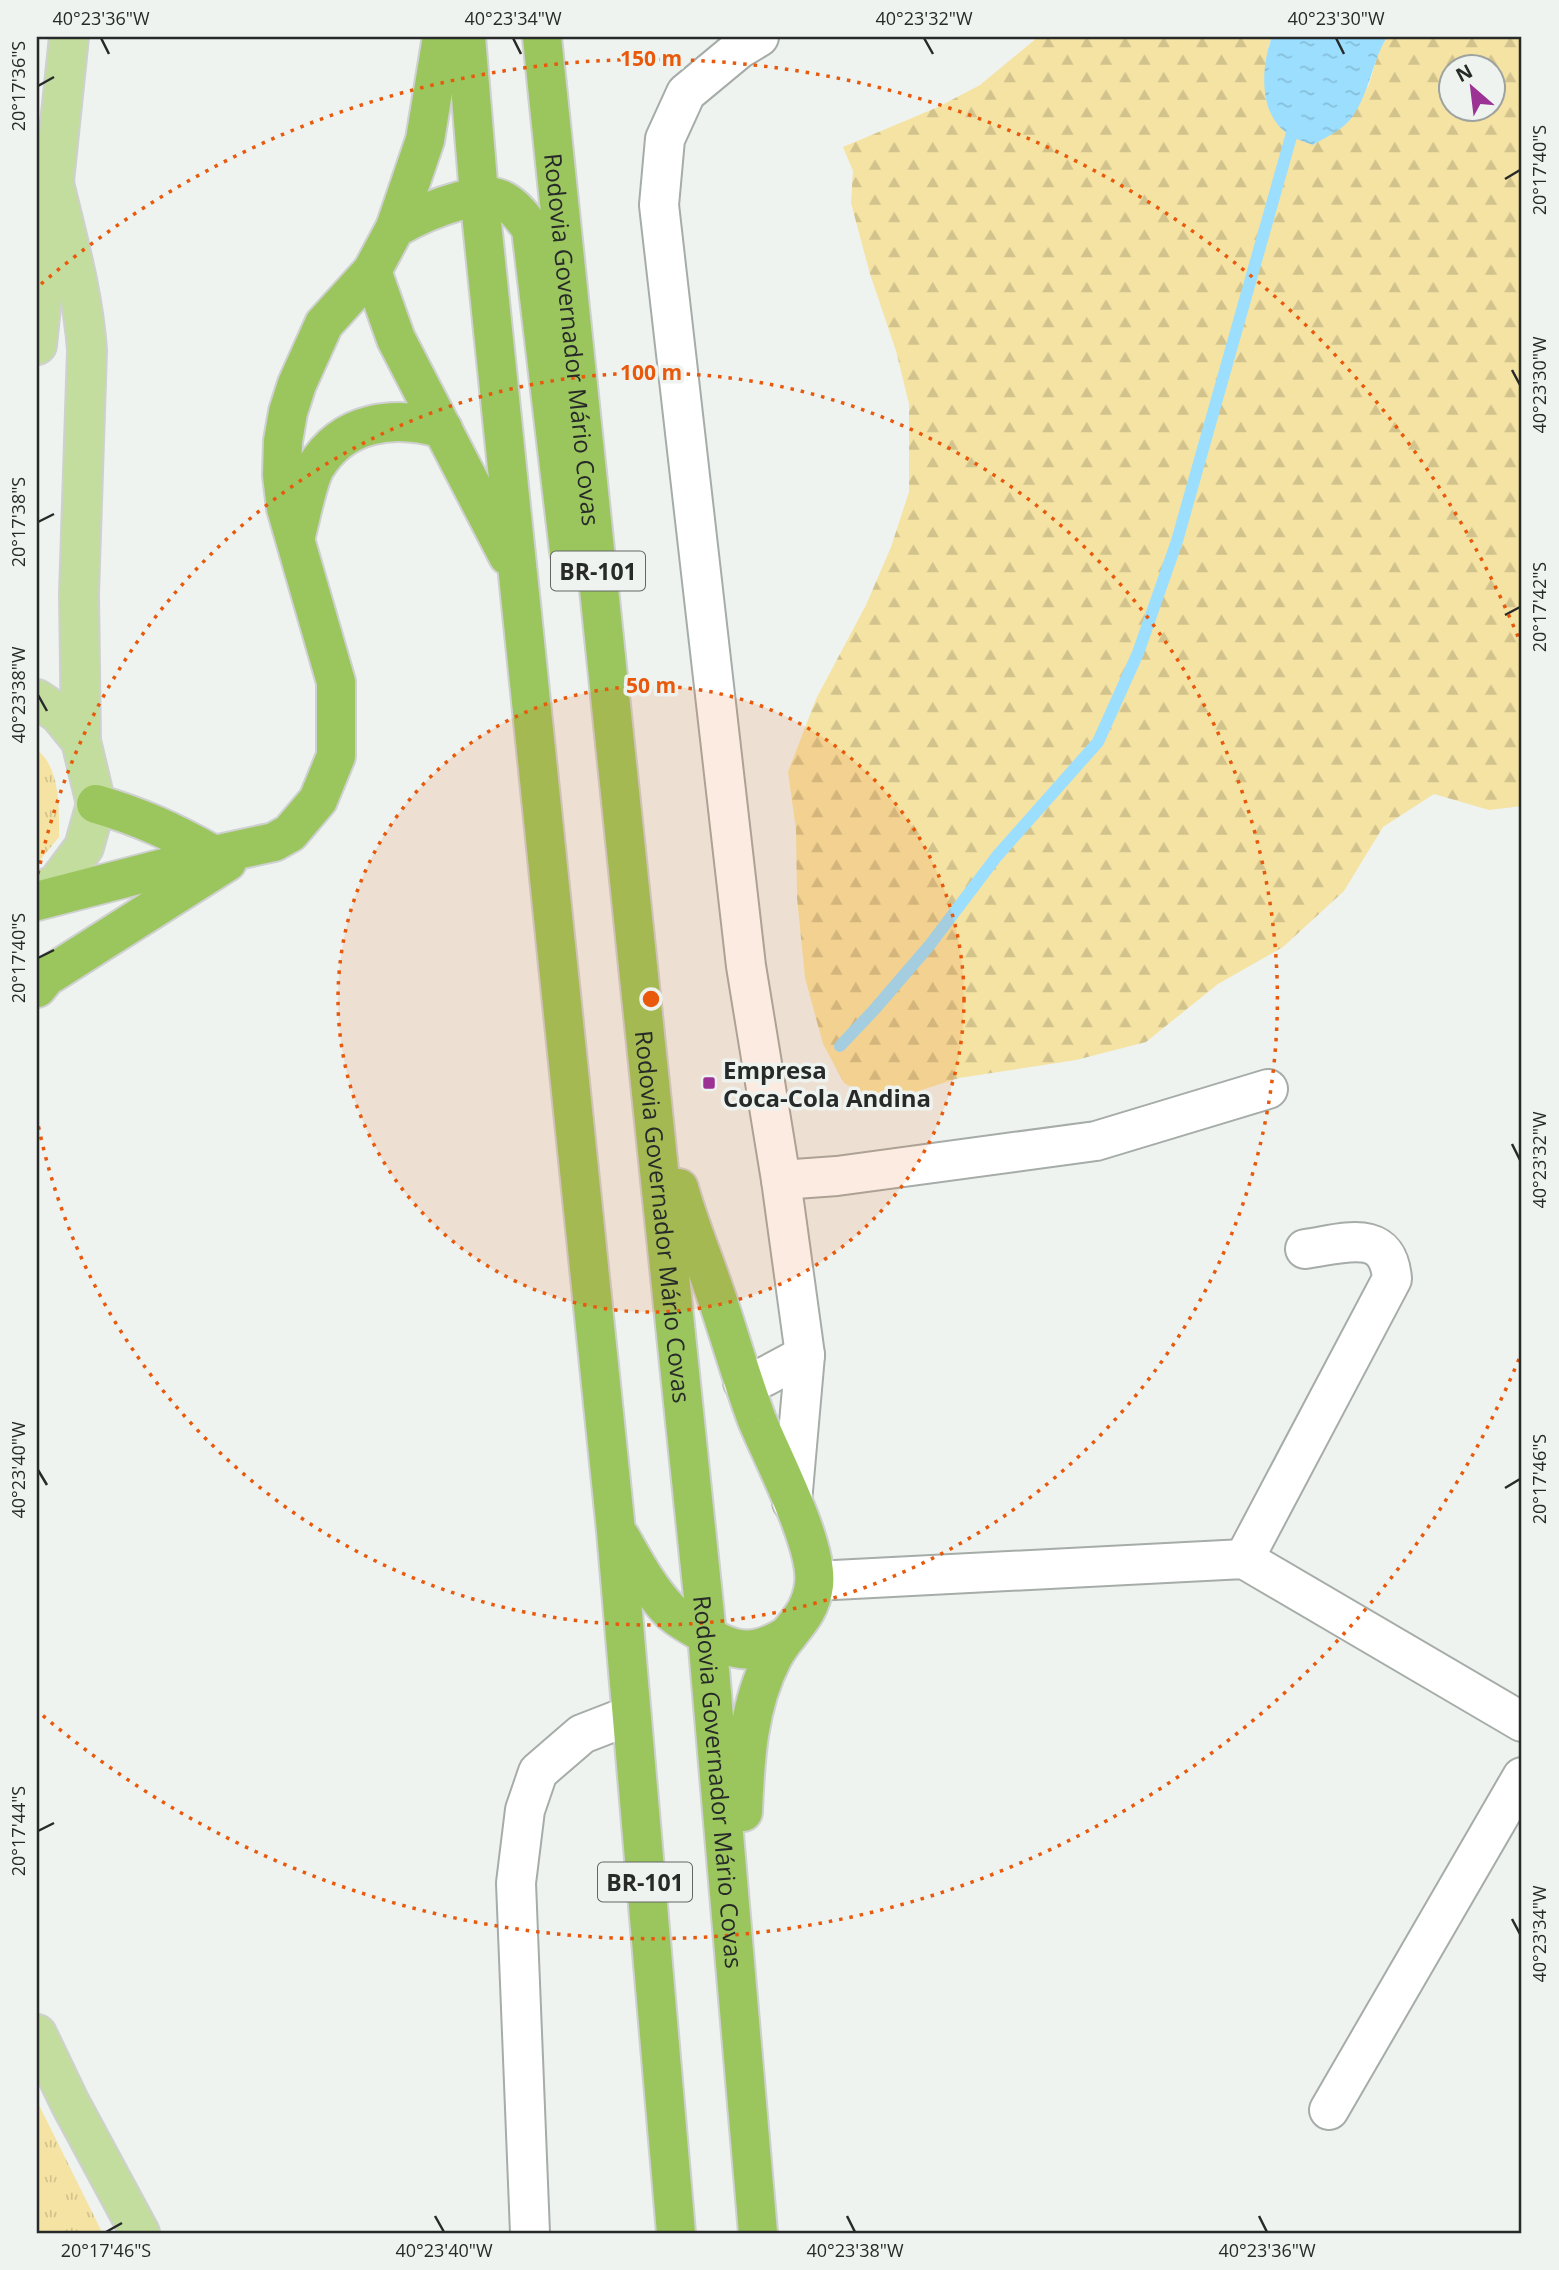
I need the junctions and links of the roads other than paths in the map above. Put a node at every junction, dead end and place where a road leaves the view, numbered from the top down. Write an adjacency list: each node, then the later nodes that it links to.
1 (69, 37): 6 (main road)
2 (442, 37): 8 (highway)
3 (466, 37): 7 (highway, BR-101)
4 (542, 37): 16 (highway, Rodovia Governador Mário Covas / BR-101)
5 (749, 43): 24 (street)
6 (54, 183): 10 (main road); 15 (main road)
7 (479, 194): 8 (highway); 13 (highway, BR-101); 16 (highway)
8 (395, 228): 9 (highway)
9 (372, 271): 11 (highway); 12 (highway)
10 (37, 345)
11 (443, 429): 12 (highway); 13 (highway)
12 (295, 541): 18 (highway)
13 (518, 576): 29 (highway, BR-101)
14 (37, 699): 15 (main road)
15 (81, 741): 17 (main road)
16 (615, 744): 22 (highway, Rodovia Governador Mário Covas / BR-101)
17 (96, 804): 18 (highway); 19 (main road)
18 (232, 851): 20 (highway); 21 (highway)
19 (37, 895)
20 (37, 901)
21 (37, 988)
22 (652, 1080): 27 (highway); 32 (highway, Rodovia Governador Mário Covas / BR-101)
23 (1268, 1090): 24 (street)
24 (781, 1180): 26 (street)
25 (1305, 1249): 30 (street)
26 (805, 1355): 27 (street); 28 (street)
27 (743, 1382): 28 (highway)
28 (792, 1502): 31 (highway)
29 (616, 1531): 32 (highway); 34 (highway, BR-101)
30 (1244, 1559): 31 (street); 35 (street)
31 (815, 1581): 33 (highway)
32 (707, 1635): 33 (highway); 37 (highway, Rodovia Governador Mário Covas / BR-101)
33 (788, 1635): 37 (highway)
34 (631, 1715): 41 (street); 42 (highway, BR-101)
35 (1522, 1723)
36 (1522, 1777): 39 (street)
37 (737, 1975): 43 (highway, Rodovia Governador Mário Covas / BR-101)
38 (37, 2034): 40 (main road)
39 (1329, 2110)
40 (140, 2233)
41 (530, 2233)
42 (676, 2233)
43 (758, 2233)

